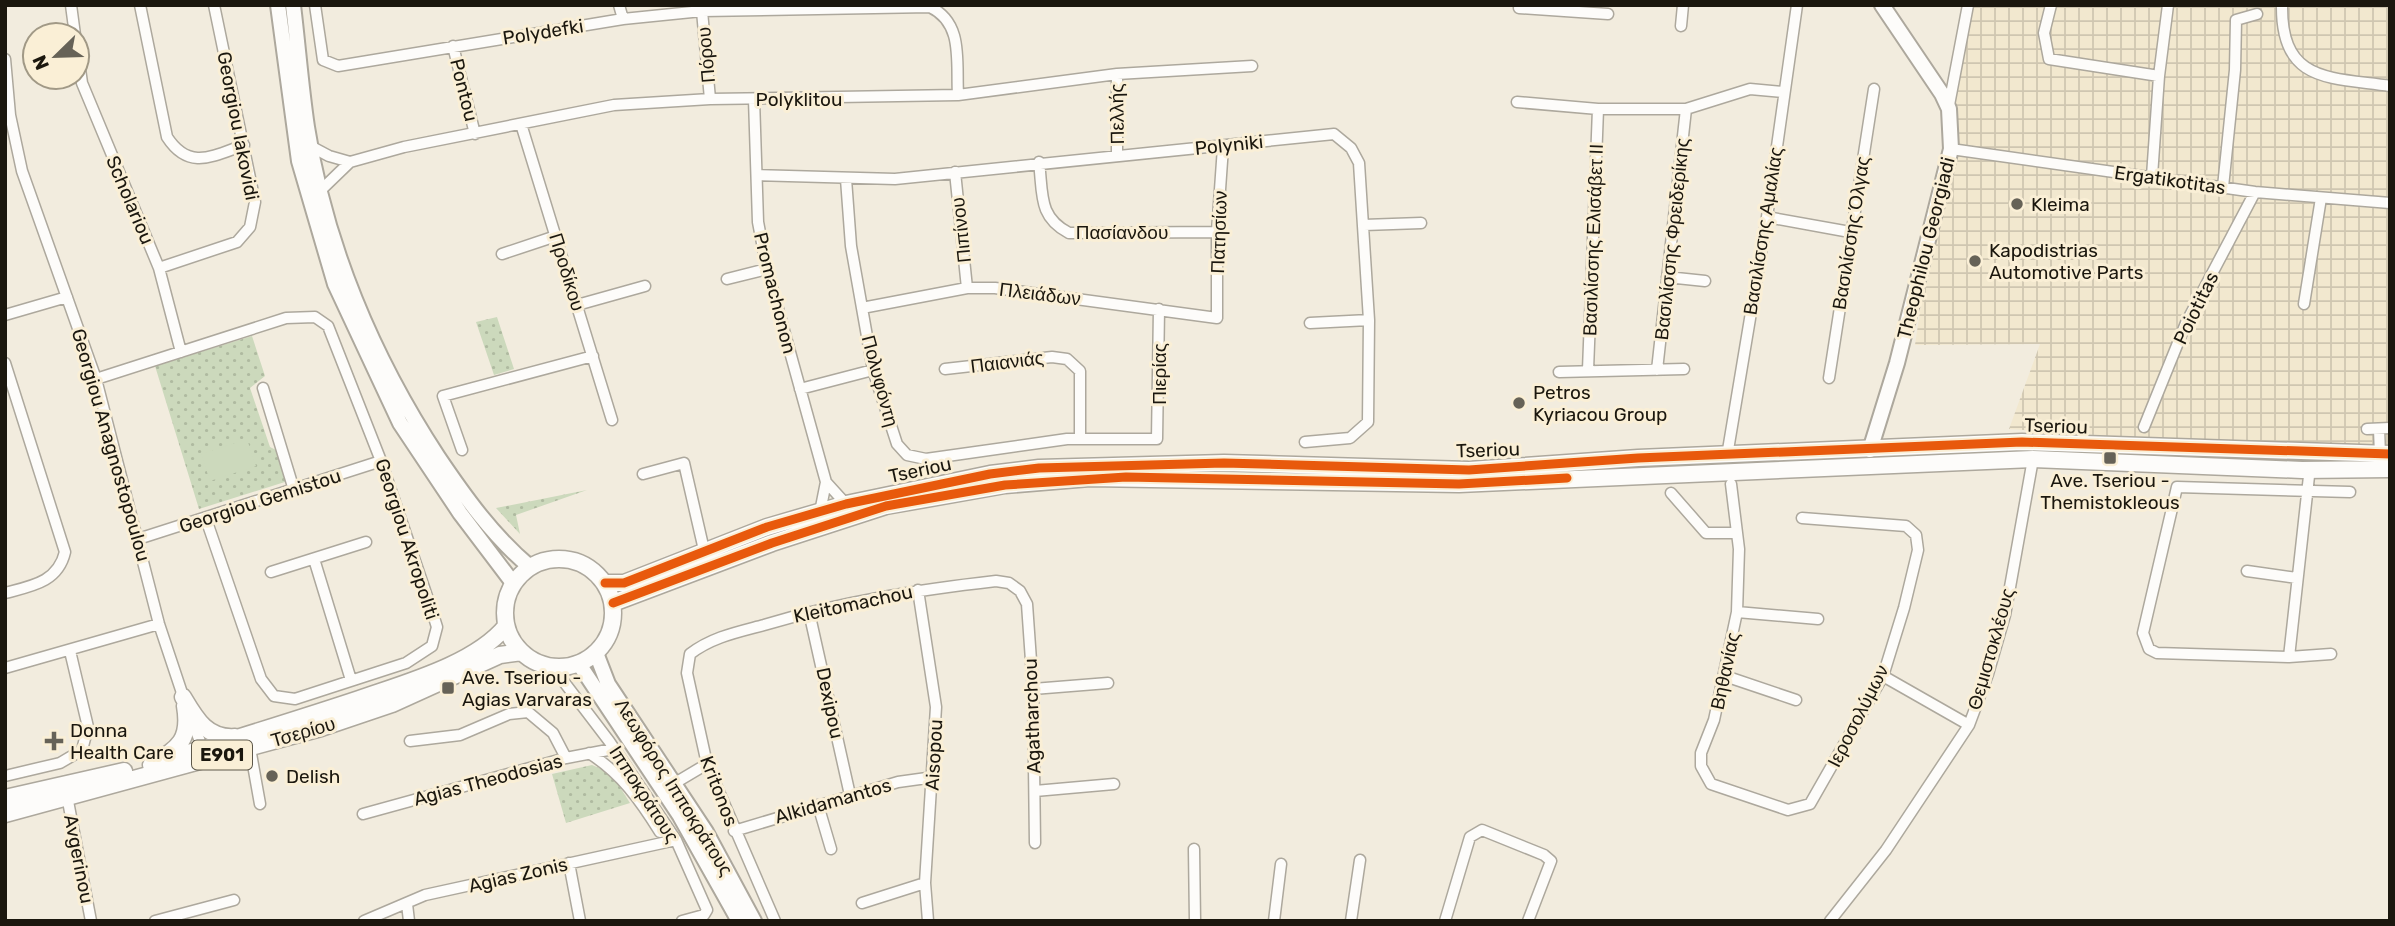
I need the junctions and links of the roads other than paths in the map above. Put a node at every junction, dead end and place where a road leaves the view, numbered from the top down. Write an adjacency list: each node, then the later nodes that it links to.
1 (140, 5): 40 (street)
2 (214, 5): 40 (street, Georgiou Iakovidi)
3 (278, 5): 128 (main road)
4 (293, 5): 42 (main road)
5 (314, 5): 21 (street, Polydefki)
6 (619, 5): 19 (street)
7 (1684, 5): 20 (street)
8 (1797, 5): 29 (street, Βασιλίσσης Αμαλίας)
9 (1882, 5): 36 (main road, Theophilou Georgiadi)
10 (1968, 5): 36 (street)
11 (2051, 5): 25 (street)
12 (2168, 5): 25 (street)
13 (2282, 5): 26 (street)
14 (841, 6): 16 (street, Polydefki); 30 (street, Polydefki)
15 (1519, 8): 17 (street)
16 (702, 11): 19 (street, Polydefki); 31 (street, Πόρου)
17 (1608, 14)
18 (2257, 14): 51 (street)
19 (623, 19): 21 (street, Polydefki)
20 (1681, 26)
21 (453, 46): 39 (street, Pontou)
22 (5, 59): 37 (street, Georgiou Anagnostopoulou)
23 (1252, 66): 24 (street, Polyklitou)
24 (1116, 74): 30 (street, Polyklitou); 44 (street, Πελλής)
25 (2159, 76): 49 (street)
26 (2390, 86)
27 (1874, 89): 60 (street, Βασιλίσσης Όλγας)
28 (86, 91): 63 (street, Scholariou)
29 (1783, 92): 35 (street); 56 (street, Βασιλίσσης Αμαλίας)
30 (958, 94): 32 (street, Polyklitou)
31 (710, 99): 32 (street, Polyklitou); 38 (street, Polyklitou)
32 (754, 99): 48 (street, Promachonon)
33 (1517, 102): 34 (street)
34 (1598, 109): 35 (street); 85 (street, Βασιλίσσης Ελισάβετ ΙΙ)
35 (1686, 109): 65 (street, Βασιλίσσης Φρειδερίκης)
36 (1949, 109): 43 (main road, Theophilou Georgiadi)
37 (8, 115): 70 (street, Georgiou Anagnostopoulou)
38 (521, 124): 39 (street, Polyklitou); 61 (street, Προδίκου)
39 (475, 134): 45 (street, Polyklitou)
40 (244, 145): 63 (street, Georgiou Iakovidi)
41 (1223, 146): 44 (street, Polyniki); 58 (street, Polyniki); 59 (street, Πατησίων)
42 (312, 147): 45 (street); 52 (main road)
43 (1951, 149): 49 (street, Ergatikotitas); 101 (main road, Theophilou Georgiadi)
44 (1117, 155): 46 (street, Polyniki)
45 (350, 162): 52 (street)
46 (1039, 162): 47 (street, Polyniki); 59 (street, Πασίανδου)
47 (955, 172): 50 (street, Polyniki); 69 (street, Πιπίνου)
48 (757, 175): 50 (street, Polyniki); 64 (street, Promachonon)
49 (2152, 176): 51 (street, Ergatikotitas)
50 (846, 179): 73 (street, Πολυφόντη)
51 (2223, 187): 53 (street, Ergatikotitas)
52 (321, 190): 124 (main road)
53 (2255, 192): 54 (street, Ergatikotitas); 93 (street, Poiotitas)
54 (2321, 198): 55 (street, Ergatikotitas); 71 (street)
55 (2390, 203)
56 (1767, 217): 60 (street); 100 (street, Βασιλίσσης Αμαλίας)
57 (1421, 223): 58 (street)
58 (1364, 225): 77 (street, Polyniki)
59 (1217, 232): 76 (street, Πατησίων)
60 (1850, 232): 88 (street, Βασιλίσσης Όλγας)
61 (556, 236): 62 (street); 72 (street, Προδίκου)
62 (502, 254)
63 (159, 268): 79 (street, Scholariou)
64 (767, 269): 66 (street); 91 (street, Promachonon)
65 (1667, 277): 67 (street); 86 (street, Βασιλίσσης Φρειδερίκης)
66 (727, 279)
67 (1705, 281)
68 (645, 286): 72 (street)
69 (967, 288): 73 (street, Πλειάδων); 74 (street, Πλειάδων)
70 (68, 297): 75 (street); 89 (street, Georgiou Anagnostopoulou)
71 (2304, 304)
72 (577, 305): 80 (street, Προδίκου)
73 (862, 308): 84 (street, Πολυφόντη)
74 (1159, 309): 76 (street, Πλειάδων); 96 (street, Πιερίας)
75 (5, 315)
76 (1217, 318)
77 (1369, 320): 78 (street); 97 (street, Polyniki)
78 (1310, 323)
79 (181, 352): 89 (street, Georgiou Akropoliti); 103 (street, Georgiou Akropoliti)
80 (593, 356): 92 (street, Προδίκου); 98 (street)
81 (5, 363): 132 (street)
82 (945, 369): 95 (street, Παιανιάς)
83 (1684, 369): 86 (street)
84 (873, 370): 91 (street); 95 (street, Πολυφόντη)
85 (1588, 370): 86 (street); 87 (street)
86 (1657, 370)
87 (1559, 372)
88 (1829, 378)
89 (96, 379): 120 (street, Georgiou Anagnostopoulou)
90 (263, 388): 111 (street)
91 (800, 389): 108 (street, Promachonon)
92 (612, 420)
93 (2144, 427)
94 (2379, 429): 99 (street)
95 (1080, 438): 96 (street, Πολυφόντη)
96 (1157, 439)
97 (1305, 442)
98 (462, 450)
99 (2385, 454): 104 (main road, Tseriou)
100 (1727, 456): 101 (main road, Tseriou); 115 (main road, Tseriou)
101 (1869, 457): 102 (main road, Tseriou); 104 (main road, Tseriou); 133 (main road, Tseriou)
102 (2033, 459): 105 (main road, Tseriou); 155 (street, Θεμιστοκλέους)
103 (381, 461): 111 (street, Georgiou Gemistou); 149 (street, Georgiou Akropoliti)
104 (2311, 462): 105 (main road, Tseriou); 106 (main road, Tseriou); 112 (street)
105 (2185, 466): 110 (street)
106 (2390, 470)
107 (643, 474): 122 (street)
108 (826, 482): 115 (street, Promachonon); 116 (street, Promachonon)
109 (1731, 484): 119 (street)
110 (2178, 488): 112 (street); 144 (street)
111 (294, 490): 118 (street, Georgiou Gemistou)
112 (2307, 491): 113 (street); 127 (street)
113 (2350, 492)
114 (1671, 493): 119 (street)
115 (846, 504): 116 (main road, Tseriou)
116 (820, 512): 122 (main road, Tseriou)
117 (1802, 518): 148 (street, Ιεροσολύμων)
118 (206, 519): 120 (street, Georgiou Gemistou); 149 (street, Georgiou Akropoliti)
119 (1737, 533): 135 (street)
120 (138, 539): 137 (street, Georgiou Anagnostopoulou)
121 (366, 542): 123 (street)
122 (704, 550): 129 (main road, Tseriou)
123 (314, 559): 126 (street); 149 (street)
124 (530, 567): 128 (main road); 129 (main road)
125 (2247, 571): 127 (street)
126 (271, 572)
127 (2297, 578): 144 (street)
128 (513, 583): 138 (main road)
129 (605, 583): 133 (main road)
130 (918, 590): 131 (street, Kleitomachou); 134 (street, Kleitomachou); 167 (street, Aisopou)
131 (1020, 591): 152 (street, Agatharchou)
132 (5, 593)
133 (613, 603): 141 (main road)
134 (809, 612): 142 (street, Kleitomachou); 171 (street, Dexipou)
135 (1737, 612): 136 (street, Βηθανίας); 147 (street, Βηθανίας)
136 (1818, 619)
137 (159, 624): 139 (street); 153 (street, Georgiou Anagnostopoulou)
138 (506, 626): 140 (main road); 157 (main road, Τσερίου / E901)
139 (70, 651): 146 (street); 166 (street)
140 (522, 652): 145 (main road); 157 (main road, Τσερίου / E901)
141 (596, 653): 145 (main road); 168 (main road, Λεωφόρος Ιπποκράτους)
142 (690, 654): 163 (street, Kritonos)
143 (2331, 654): 144 (street)
144 (2289, 657)
145 (579, 664): 156 (main road, Λεωφόρος Ιπποκράτους)
146 (5, 668)
147 (1725, 676): 154 (street); 165 (street, Βηθανίας)
148 (1883, 676): 155 (street); 165 (street, Ιεροσολύμων)
149 (351, 680)
150 (564, 682): 160 (street, Ιπποκράτους)
151 (1108, 683): 152 (street)
152 (1033, 689): 170 (street, Agatharchou)
153 (183, 697): 157 (main road); 159 (street, Georgiou Anagnostopoulou); 164 (main road)
154 (1796, 700)
155 (1969, 725): 206 (street, Θεμιστοκλέους)
156 (627, 735): 160 (street); 197 (main road, Λεωφόρος Ιπποκράτους)
157 (252, 741): 159 (main road, E901); 172 (main road, Τσερίου / E901); 174 (street)
158 (410, 741): 162 (street)
159 (206, 748): 164 (main road, E901)
160 (613, 749): 161 (street, Agias Theodosias); 180 (street, Ιπποκράτους)
161 (589, 753): 162 (street, Agias Theodosias); 179 (street)
162 (566, 758): 177 (street, Agias Theodosias)
163 (707, 764): 168 (street); 178 (street, Kritonos)
164 (151, 765): 173 (main road, E901)
165 (1701, 766)
166 (5, 776)
167 (934, 777): 171 (street, Alkidamantos); 187 (street, Aisopou)
168 (675, 783): 198 (main road, Λεωφόρος Ιπποκράτους)
169 (1114, 784): 170 (street)
170 (1035, 791): 181 (street, Agatharchou)
171 (850, 795): 175 (street, Alkidamantos)
172 (67, 796): 176 (main road, Τσερίου / E901); 191 (street, Avgerinou)
173 (5, 798)
174 (260, 804)
175 (818, 805): 178 (street, Alkidamantos); 182 (street)
176 (5, 814)
177 (363, 814)
178 (734, 831): 199 (street, Kritonos)
179 (660, 832)
180 (676, 841): 185 (street, Agias Zonis); 196 (street, Ιπποκράτους)
181 (1035, 843)
182 (831, 849)
183 (1195, 849): 201 (street)
184 (1360, 860): 203 (street)
185 (569, 863): 190 (street, Agias Zonis); 195 (street)
186 (1281, 864): 202 (street)
187 (925, 883): 189 (street); 200 (street, Aisopou)
188 (234, 900): 192 (street)
189 (862, 903)
190 (407, 904): 193 (street, Agias Zonis); 194 (street)
191 (91, 921)
192 (155, 921)
193 (364, 921)
194 (409, 921)
195 (580, 921)
196 (682, 921)
197 (739, 921)
198 (754, 921)
199 (775, 921)
200 (928, 921)
201 (1195, 921)
202 (1273, 921)
203 (1351, 921)
204 (1445, 921): 205 (street)
205 (1528, 921)
206 (1830, 921)

